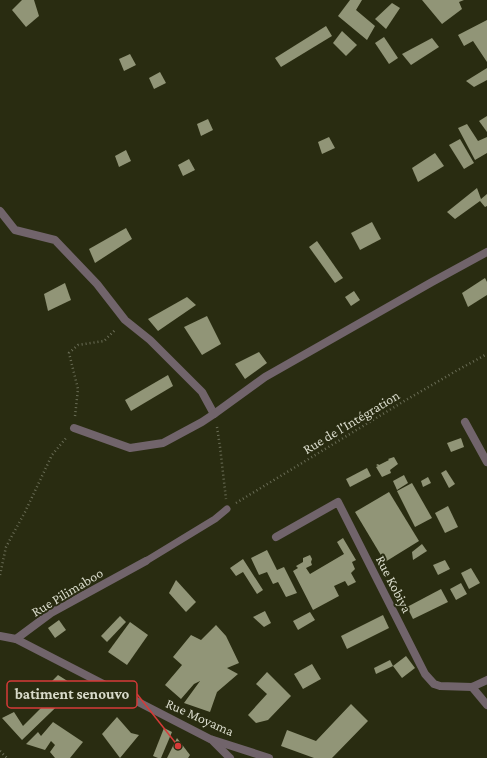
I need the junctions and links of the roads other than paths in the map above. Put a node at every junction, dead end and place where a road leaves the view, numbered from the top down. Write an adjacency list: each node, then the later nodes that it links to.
1 (0, 211): 3 (street)
2 (487, 252): 3 (street)
3 (214, 414): 5 (street)
4 (465, 422): 6 (street)
5 (74, 428)
6 (487, 462)
7 (227, 509): 9 (lane)
8 (276, 537): 13 (street, Rue Kobiya)
9 (146, 561): 11 (street, Rue Pilimaboo)
10 (0, 636): 11 (street)
11 (16, 640): 15 (street, Rue Moyama)
12 (487, 680): 13 (street)
13 (472, 687): 14 (street)
14 (487, 705)
15 (210, 739): 16 (street); 17 (street, Rue Moyama)
16 (230, 758)
17 (269, 758)

